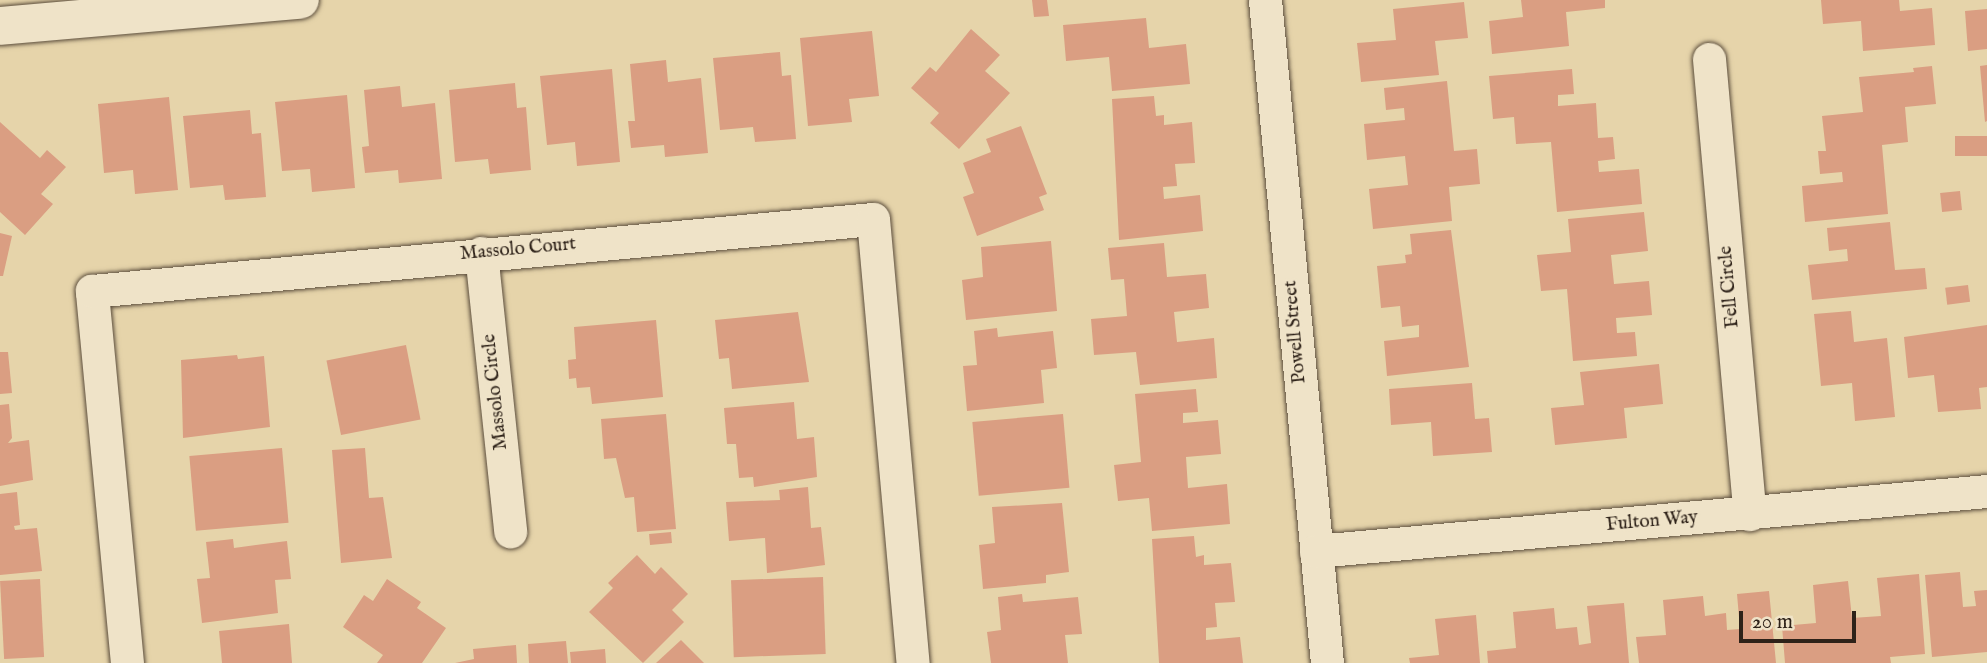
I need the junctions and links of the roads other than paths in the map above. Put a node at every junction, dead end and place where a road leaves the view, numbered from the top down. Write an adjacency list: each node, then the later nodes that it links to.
1 (300, 0): 3 (main road)
2 (1265, 0): 9 (street, Powell Street)
3 (0, 26)
4 (1709, 59): 7 (street, Fell Circle)
5 (481, 253): 8 (street, Massolo Circle); 10 (street, Massolo Court); 11 (street, Massolo Court)
6 (1987, 491): 7 (street, Fulton Way)
7 (1750, 514): 9 (street, Fulton Way)
8 (510, 531)
9 (1316, 551): 12 (street, Powell Street)
10 (127, 663)
11 (913, 663)
12 (1327, 663)

